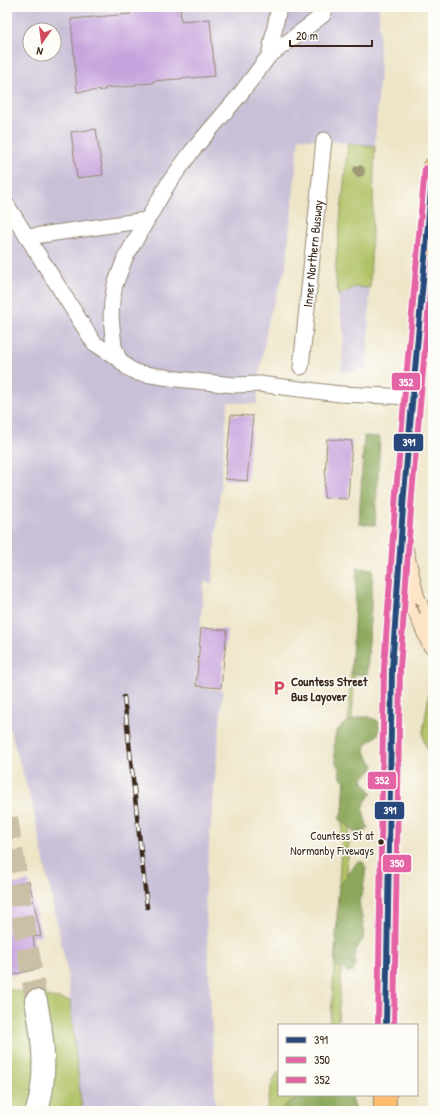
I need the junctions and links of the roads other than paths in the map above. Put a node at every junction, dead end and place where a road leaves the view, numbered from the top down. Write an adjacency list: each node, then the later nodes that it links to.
1 (279, 7): 3 (lane)
2 (326, 7): 3 (lane)
3 (269, 56): 7 (lane)
4 (324, 140): 10 (lane, Inner Northern Busway)
5 (433, 169): 11 (main road)
6 (7, 205): 8 (lane)
7 (146, 220): 8 (lane); 9 (lane)
8 (27, 237): 9 (lane)
9 (120, 359): 11 (lane, bridge)
10 (301, 367)
11 (413, 397): 12 (main road)
12 (401, 548): 13 (main road, one-way to 12); 15 (main road)
13 (433, 643)
14 (36, 1001): 17 (street)
15 (386, 1024)
16 (385, 1096): 18 (main road)
17 (38, 1111)
18 (385, 1111)

